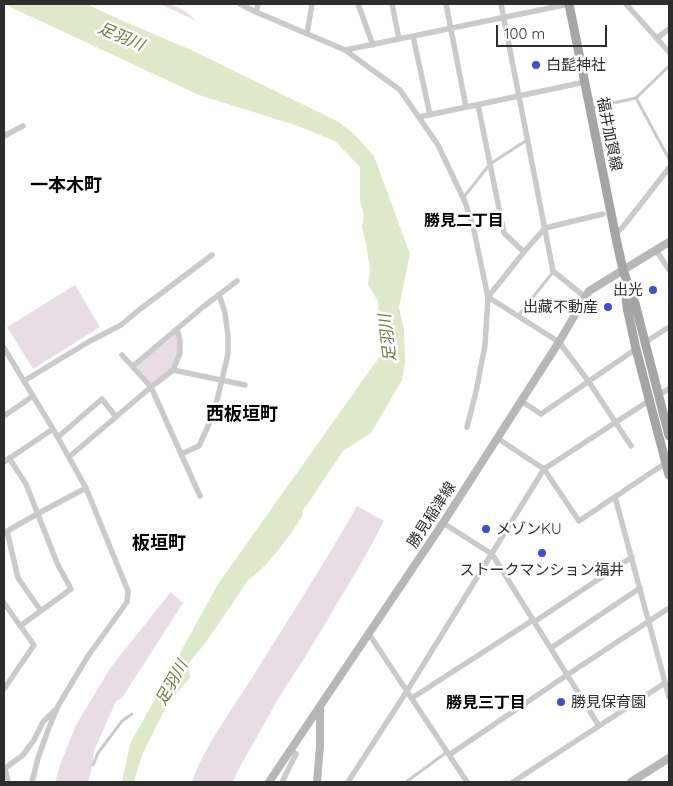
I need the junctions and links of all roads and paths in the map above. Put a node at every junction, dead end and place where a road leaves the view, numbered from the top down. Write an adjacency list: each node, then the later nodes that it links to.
1 (240, 4): 10 (street)
2 (258, 4): 10 (street)
3 (312, 4): 14 (street)
4 (358, 4): 18 (street)
5 (392, 4): 17 (street)
6 (446, 4): 12 (street)
7 (501, 4): 11 (street)
8 (569, 4): 11 (street); 22 (main road, 福井加賀線)
9 (626, 4): 16 (street)
10 (256, 12): 14 (street)
11 (504, 18): 12 (street); 23 (street)
12 (451, 29): 15 (street); 26 (street)
13 (669, 29): 16 (street)
14 (307, 34): 19 (street)
15 (414, 36): 17 (street); 28 (street)
16 (657, 38): 20 (street)
17 (398, 39): 18 (street)
18 (373, 44): 19 (street)
19 (345, 50): 29 (street)
20 (669, 52)
21 (669, 66): 24 (lane)
22 (585, 82): 23 (street); 27 (main road, 福井加賀線)
23 (519, 96): 25 (street); 32 (street)
24 (636, 98): 27 (lane); 33 (lane)
25 (478, 105): 26 (street); 34 (street)
26 (466, 107): 28 (street)
27 (590, 108): 39 (main road, 福井加賀線)
28 (430, 115): 29 (street)
29 (419, 117): 36 (street)
30 (23, 126): 31 (street)
31 (4, 136)
32 (528, 140): 34 (lane); 38 (street)
33 (669, 159)
34 (490, 164): 36 (lane); 42 (street)
35 (669, 168): 39 (street)
36 (463, 198): 49 (street)
37 (603, 214): 38 (street)
38 (545, 228): 42 (street); 46 (street)
39 (615, 234): 44 (main road, 福井加賀線)
40 (669, 242): 41 (main road, 勝見稲津線)
41 (656, 250): 44 (main road, 勝見稲津線); 45 (street)
42 (524, 252): 49 (street)
43 (212, 255): 61 (street)
44 (623, 270): 50 (main road, 勝見稲津線); 55 (main road, 福井加賀線); 57 (main road, 福井加賀線)
45 (669, 270)
46 (554, 271): 50 (street); 51 (lane)
47 (237, 281): 48 (street)
48 (219, 294): 53 (street); 62 (street)
49 (488, 297): 51 (street); 73 (street)
50 (586, 297): 54 (main road, 勝見稲津線)
51 (518, 316): 54 (street)
52 (669, 327): 55 (street)
53 (177, 329): 59 (street); 60 (street)
54 (559, 342): 63 (street); 69 (main road, 勝見稲津線)
55 (644, 343): 68 (main road, 福井加賀線)
56 (4, 348): 61 (street)
57 (636, 349): 63 (street); 68 (main road, 福井加賀線)
58 (122, 355): 59 (street)
59 (134, 366): 65 (street)
60 (173, 370): 62 (street); 65 (street)
61 (24, 381): 67 (street)
62 (222, 381): 64 (street); 79 (street)
63 (589, 382): 69 (street); 72 (street)
64 (245, 385)
65 (151, 386): 71 (street); 79 (street)
66 (669, 388): 68 (street)
67 (34, 396): 70 (street); 74 (street)
68 (654, 398): 72 (street); 75 (main road, 福井加賀線); 82 (main road, 福井加賀線)
69 (521, 401): 77 (main road, 勝見稲津線)
70 (4, 416)
71 (116, 417): 76 (street); 80 (street)
72 (616, 422): 78 (street); 83 (street)
73 (467, 427)
74 (53, 429): 76 (street); 81 (street)
75 (669, 436)
76 (58, 437): 80 (street)
77 (497, 438): 83 (street); 89 (main road, 勝見稲津線)
78 (631, 446)
79 (181, 454): 86 (street)
80 (69, 457): 85 (street)
81 (6, 460): 88 (street)
82 (668, 462): 84 (main road, 福井加賀線); 87 (street)
83 (544, 469): 87 (street); 91 (street)
84 (669, 475)
85 (86, 488): 88 (street); 108 (street)
86 (200, 496)
87 (616, 497): 92 (street)
88 (37, 514): 90 (street); 96 (street)
89 (443, 523): 91 (street); 100 (main road, 勝見稲津線)
90 (6, 532): 96 (street)
91 (492, 554): 97 (street); 105 (street)
92 (632, 557): 93 (street); 97 (street)
93 (640, 588): 98 (street); 101 (street)
94 (4, 603): 99 (street)
95 (669, 608): 98 (street)
96 (41, 611): 99 (street)
97 (534, 621): 101 (street); 107 (street)
98 (648, 621): 102 (street); 103 (street)
99 (20, 626): 104 (street)
100 (370, 634): 105 (street); 109 (main road, 勝見稲津線)
101 (551, 648): 102 (street)
102 (567, 675): 111 (street); 113 (street)
103 (665, 683): 106 (street); 111 (street)
104 (4, 689)
105 (407, 691): 107 (street); 122 (street)
106 (669, 697)
107 (412, 698): 113 (street)
108 (58, 706): 116 (street); 118 (street)
109 (320, 706): 112 (main road, 勝見稲津線); 121 (main road)
110 (132, 714): 115 (lane)
111 (599, 726): 125 (street)
112 (291, 750): 119 (main road, 勝見稲津線); 120 (street)
113 (448, 754): 123 (lane); 124 (street)
114 (669, 758): 126 (main road)
115 (93, 765)
116 (4, 769): 117 (street)
117 (8, 782)
118 (32, 782)
119 (269, 782)
120 (282, 782)
121 (317, 782)
122 (348, 782)
123 (406, 782)
124 (467, 782)
125 (513, 782)
126 (631, 782)

